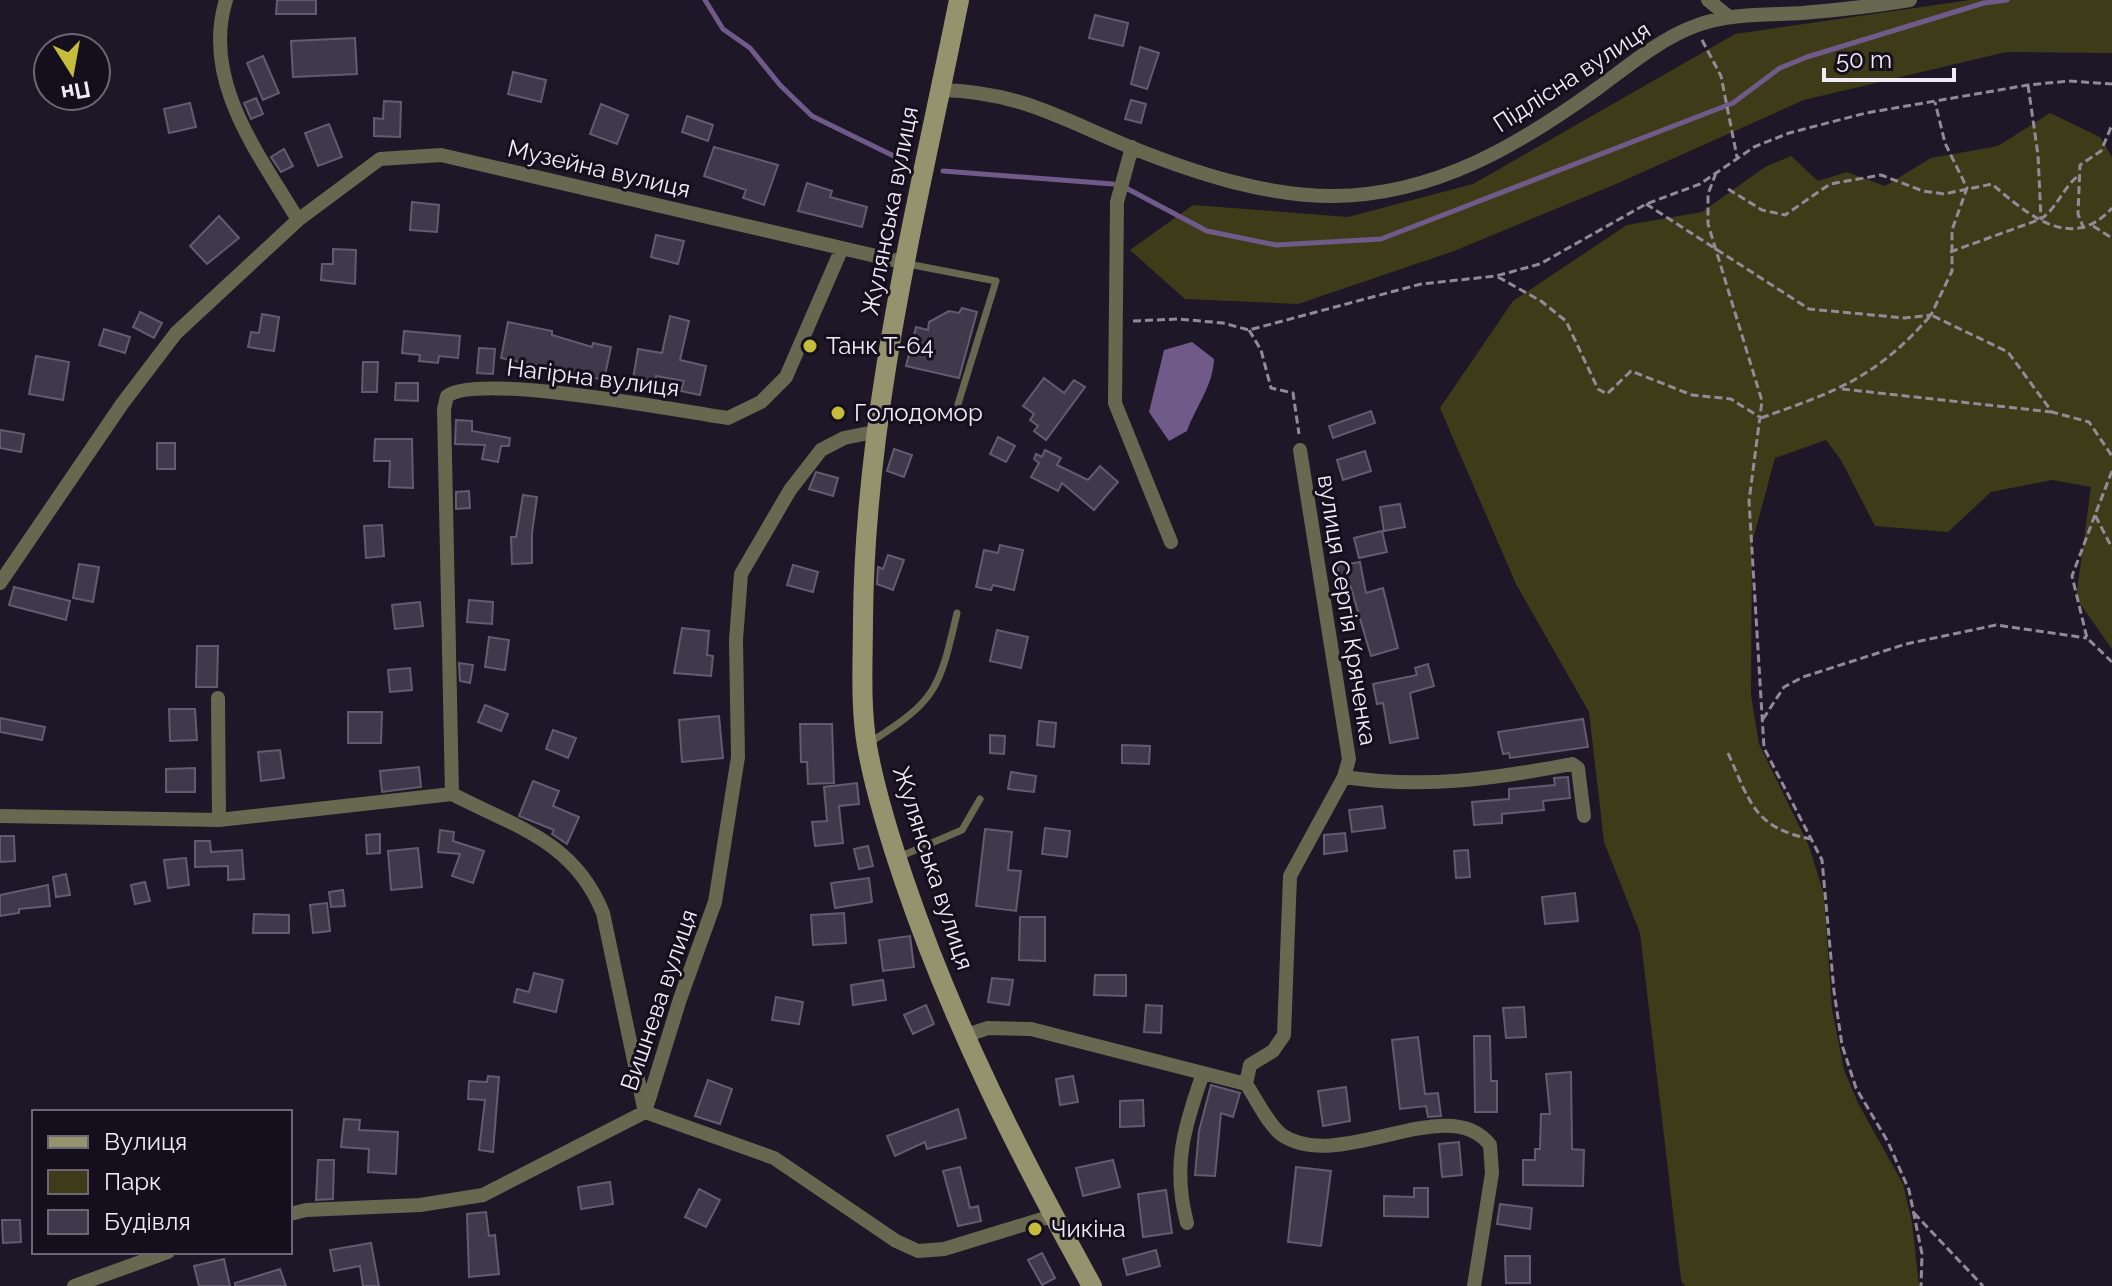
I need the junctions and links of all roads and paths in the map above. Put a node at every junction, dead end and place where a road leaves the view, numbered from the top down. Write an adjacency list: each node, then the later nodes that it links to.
1 (226, 0): 21 (street)
2 (959, 0): 9 (street, Жулянська вулиця)
3 (1708, 0): 5 (street)
4 (1910, 0): 5 (street, Підлісна вулиця)
5 (1729, 17): 6 (street, Підлісна вулиця)
6 (1694, 26): 12 (street, Підлісна вулиця); 13 (path)
7 (2112, 84): 8 (path)
8 (2028, 85): 10 (path); 20 (path)
9 (941, 90): 12 (street, Підлісна вулиця); 28 (street, Жулянська вулиця)
10 (1935, 102): 13 (path); 16 (path)
11 (2112, 125): 15 (path)
12 (1132, 147): 30 (street)
13 (1737, 157): 14 (path)
14 (1716, 173): 18 (path); 25 (path)
15 (2078, 176): 20 (path); 23 (path)
16 (1967, 188): 17 (path); 20 (path); 27 (path)
17 (1728, 189)
18 (1646, 204): 25 (path); 29 (path)
19 (2112, 208): 22 (path)
20 (2041, 219): 23 (path); 27 (path)
21 (298, 220): 26 (street, Музейна вулиця); 44 (street, Музейна вулиця)
22 (2093, 226): 23 (path); 24 (path)
23 (2084, 229)
24 (2112, 238)
25 (1714, 247): 31 (path); 36 (path)
26 (842, 248): 28 (street, Музейна вулиця); 53 (street, Нагірна вулиця)
27 (1950, 252): 31 (path)
28 (906, 263): 34 (lane); 37 (street, Жулянська вулиця)
29 (1496, 276): 32 (path); 36 (path)
30 (1117, 310): 32 (path); 42 (street)
31 (1931, 315): 33 (path); 35 (path)
32 (1249, 330): 38 (path)
33 (1842, 389): 35 (path); 36 (path)
34 (958, 404)
35 (2052, 412): 39 (path)
36 (1761, 418): 49 (path)
37 (874, 432): 50 (street, Жулянська вулиця); 63 (street, Вишнева вулиця)
38 (1300, 450): 52 (street, вулиця Сергія Кряченка)
39 (2112, 456)
40 (2112, 471): 41 (path)
41 (2095, 515): 43 (path); 46 (path)
42 (1171, 542)
43 (2112, 548)
44 (0, 583)
45 (957, 613): 50 (lane)
46 (2087, 638): 47 (path); 49 (path)
47 (2112, 662)
48 (218, 698): 57 (street)
49 (1762, 722): 58 (path)
50 (867, 744): 59 (street, Жулянська вулиця)
51 (1728, 753): 58 (path)
52 (1344, 777): 56 (street, вулиця Сергія Кряченка); 62 (street, вулиця Сергія Кряченка)
53 (452, 794): 57 (street); 63 (street)
54 (980, 799): 59 (lane)
55 (0, 816): 57 (street)
56 (1584, 816)
57 (219, 820)
58 (1811, 839): 64 (path)
59 (897, 858): 60 (street, Жулянська вулиця)
60 (964, 1036): 61 (street); 66 (street, Жулянська вулиця)
61 (1202, 1076): 62 (street); 67 (street)
62 (1246, 1084): 71 (street)
63 (645, 1112): 65 (street, Вишнева вулиця); 66 (street, Вишнева вулиця)
64 (1914, 1213): 72 (path); 73 (path)
65 (292, 1214)
66 (1052, 1216): 70 (street, Жулянська вулиця)
67 (1187, 1223)
68 (162, 1254): 69 (street)
69 (74, 1286)
70 (1092, 1286)
71 (1474, 1286)
72 (1921, 1286)
73 (1983, 1286)

